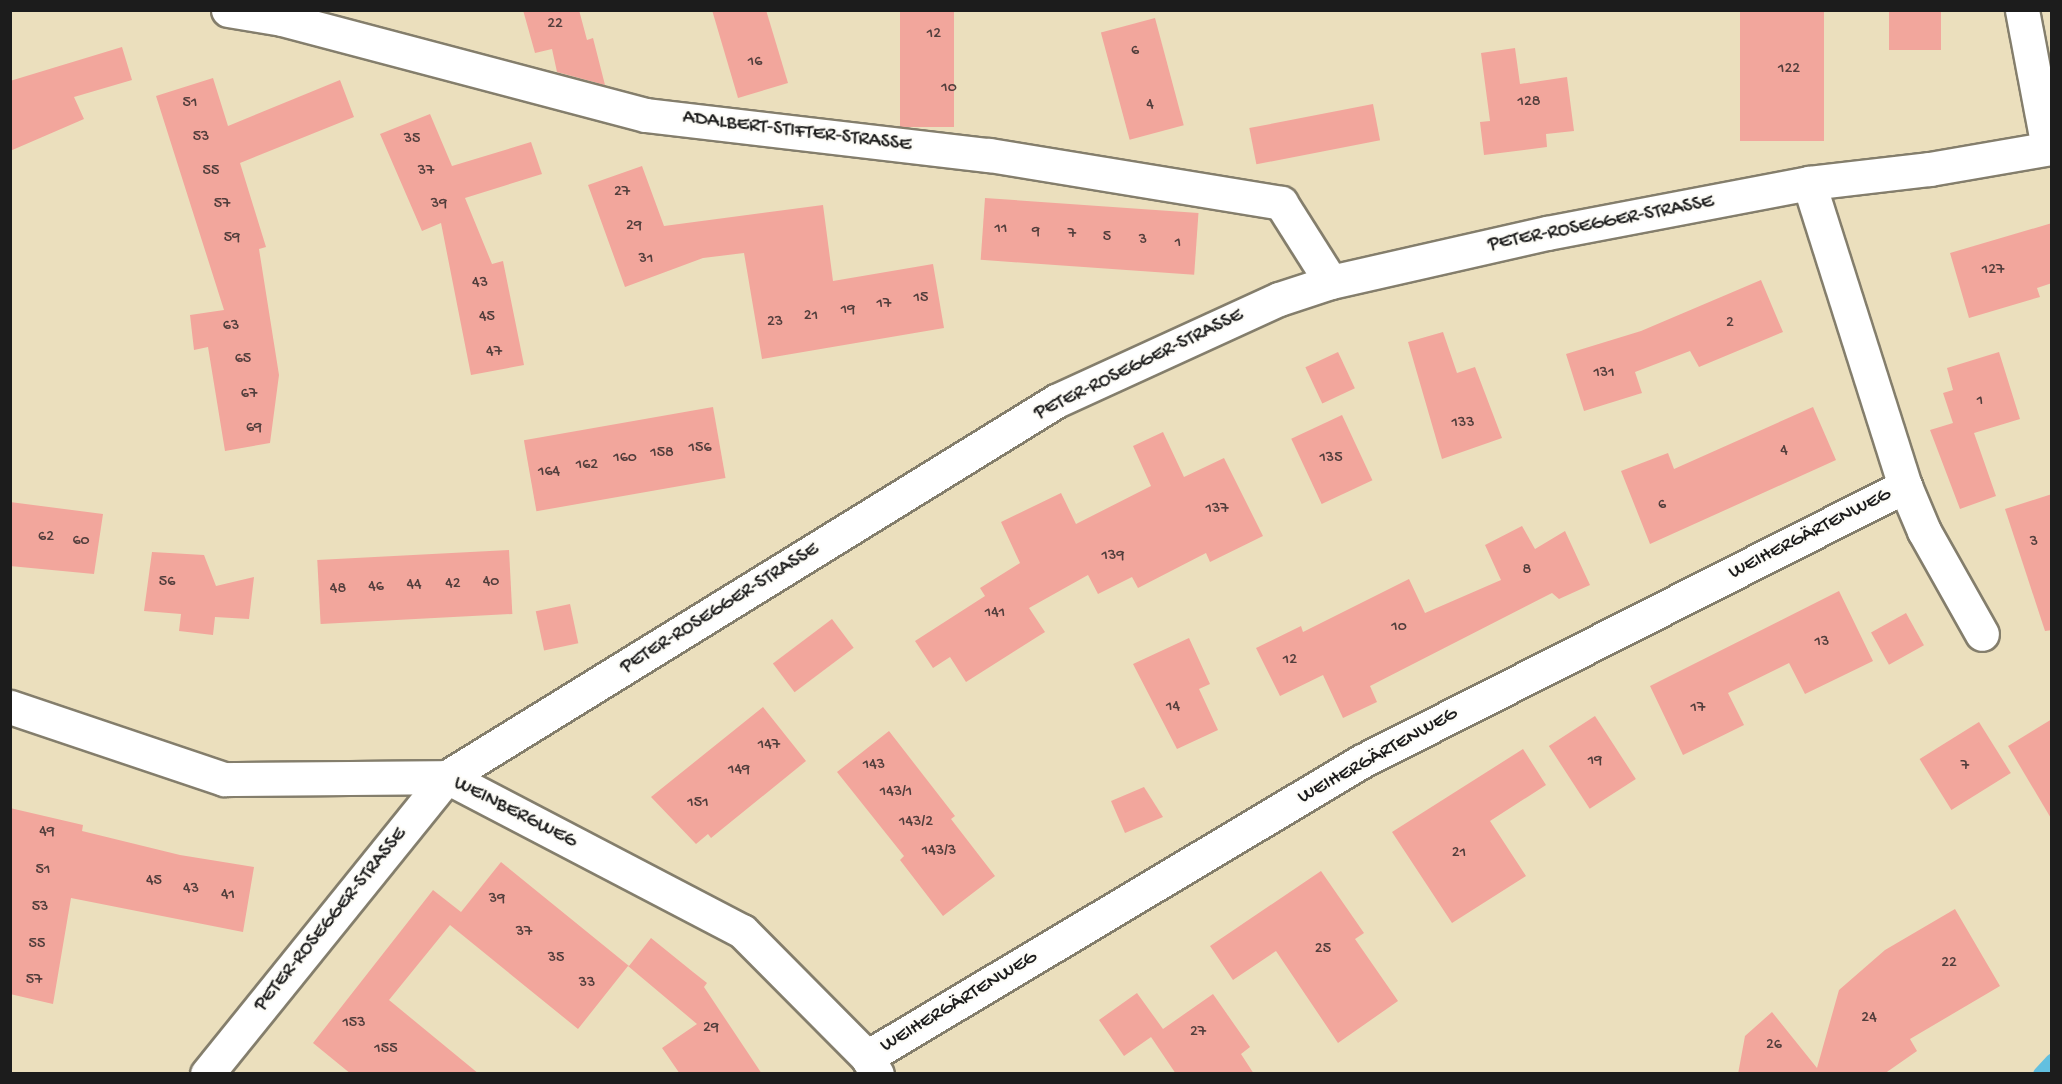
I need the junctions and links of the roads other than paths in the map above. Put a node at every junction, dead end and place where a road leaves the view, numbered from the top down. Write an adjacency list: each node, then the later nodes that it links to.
1 (228, 10): 5 (street, ADALBERT-STIFTER-STRASSE)
2 (2022, 10): 3 (street, PETER-ROSEGGER-STRASSE)
3 (2050, 148): 4 (street, PETER-ROSEGGER-STRASSE)
4 (1809, 183): 5 (street, PETER-ROSEGGER-STRASSE); 6 (street, WEIHERGÄRTENWEG)
5 (1331, 282): 9 (street, PETER-ROSEGGER-STRASSE)
6 (1905, 486): 7 (street, WEIHERGÄRTENWEG); 10 (street, WEIHERGÄRTENWEG)
7 (1982, 634)
8 (10, 707): 9 (street, WEINBERGWEG)
9 (447, 777): 10 (street, WEINBERGWEG); 11 (street, PETER-ROSEGGER-STRASSE)
10 (872, 1065)
11 (207, 1074)

